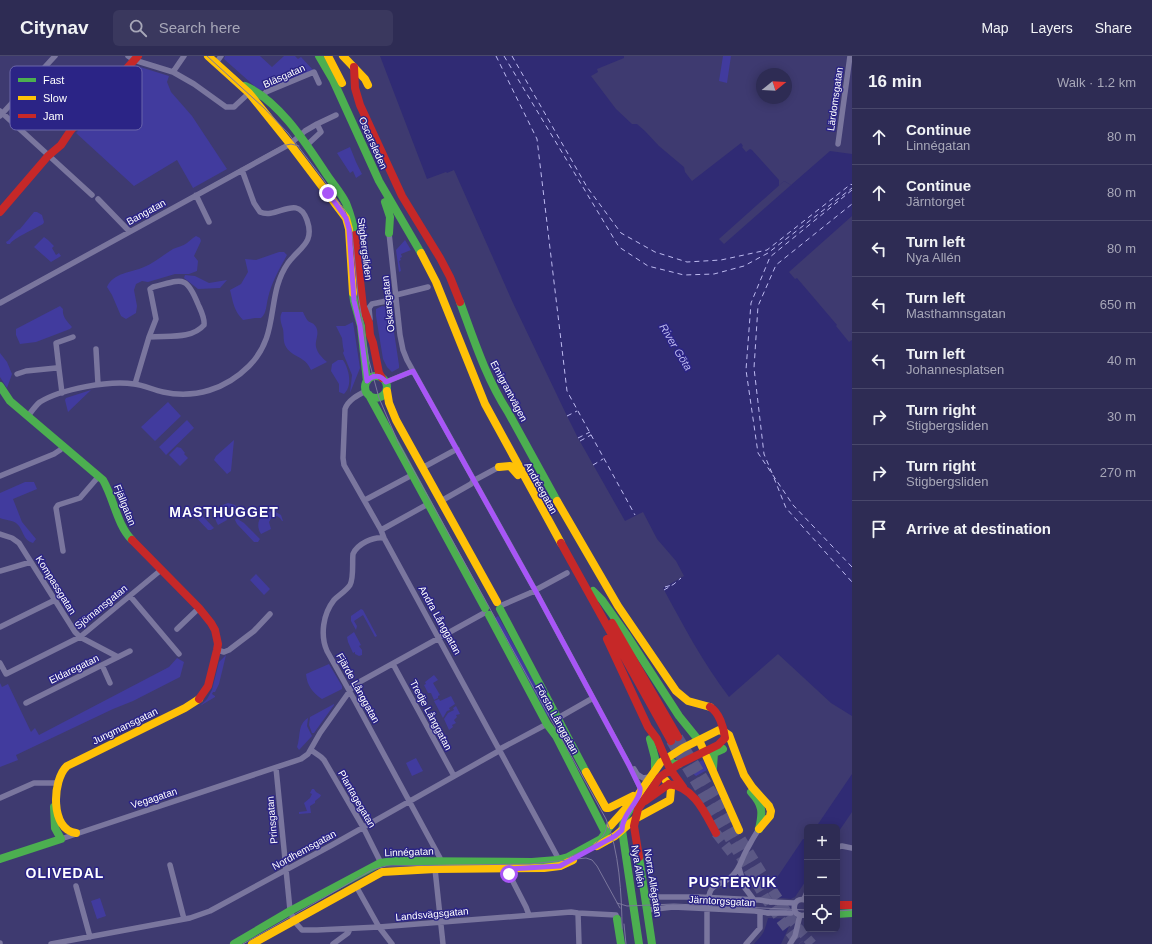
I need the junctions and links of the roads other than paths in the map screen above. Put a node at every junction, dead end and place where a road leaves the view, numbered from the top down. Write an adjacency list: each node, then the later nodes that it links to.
1 (55, 56): 11 (street)
2 (184, 56): 14 (street)
3 (208, 56): 10 (main road)
4 (314, 56): 20 (main road)
5 (320, 56): 20 (main road, Oscarsleden)
6 (329, 56): 42 (main road, Oscarsleden)
7 (343, 56): 13 (main road)
8 (850, 56): 30 (street, Lärdomsgatan)
9 (133, 57): 12 (main road); 14 (street)
10 (218, 59): 16 (main road)
11 (46, 66)
12 (125, 66)
13 (354, 67): 17 (main road); 112 (main road, Emigrantvägen)
14 (173, 72): 18 (street)
15 (319, 83): 19 (street, Bläsgatan)
16 (239, 84): 18 (main road, Stigbergsliden); 19 (main road, Stigbergsliden)
17 (368, 85)
18 (248, 93): 29 (main road, Stigbergsliden)
19 (262, 97): 28 (main road, Stigbergsliden)
20 (341, 98): 34 (main road, Oscarsleden)
21 (10, 104): 22 (street)
22 (1, 114): 24 (street)
23 (336, 115): 25 (street, Bangatan)
24 (10, 122)
25 (317, 124): 28 (street, Bangatan); 31 (street)
26 (19, 130): 32 (street)
27 (71, 130): 32 (main road)
28 (300, 136): 29 (street, Bangatan); 31 (main road, Stigbergsliden)
29 (290, 144): 33 (street, Bangatan); 54 (main road, Stigbergsliden)
30 (838, 144)
31 (307, 145): 48 (main road, Stigbergsliden)
32 (48, 156): 35 (street); 38 (main road)
33 (242, 170): 36 (street, Bangatan); 56 (street)
34 (379, 181): 41 (main road); 42 (main road, Oscarsleden)
35 (92, 195)
36 (196, 195): 39 (street); 40 (street, Bangatan)
37 (98, 199): 40 (street)
38 (1, 210)
39 (209, 222)
40 (130, 231): 45 (street, Bangatan)
41 (390, 233): 44 (street, Oskarsgatan)
42 (414, 234): 63 (main road, Andréegatan); 85 (main road, Andréegatan)
43 (428, 287): 44 (street)
44 (396, 297): 48 (street, Stigbergsliden); 51 (street, Oskarsgatan)
45 (0, 303)
46 (73, 337): 50 (street)
47 (149, 337): 47 (street); 56 (street)
48 (373, 343): 53 (main road, Stigbergsliden)
49 (96, 349): 55 (street)
50 (58, 369): 52 (street); 60 (street)
51 (413, 371): 53 (street); 65 (street, Oskarsgatan)
52 (17, 374)
53 (384, 380): 54 (main road); 58 (main road, Stigbergsliden)
54 (367, 381): 59 (main road, Stigbergsliden)
55 (98, 384): 56 (street); 60 (street)
56 (135, 384)
57 (0, 386): 61 (main road, Fjällgatan)
58 (387, 391): 59 (main road); 62 (main road, Stigbergsliden)
59 (368, 393): 68 (main road, Första Långgatan); 73 (street, Andra Långgatan)
60 (62, 394): 61 (street)
61 (28, 416): 64 (main road, Fjällgatan)
62 (396, 420): 67 (main road, Första Långgatan)
63 (503, 439): 66 (main road); 71 (main road, Andréegatan)
64 (64, 446): 69 (street); 70 (main road, Fjällgatan)
65 (457, 449): 67 (street); 72 (street, Oskarsgatan)
66 (498, 467): 71 (main road); 72 (street)
67 (422, 468): 74 (main road, Första Långgatan)
68 (412, 475): 73 (street); 75 (main road, Första Långgatan)
69 (0, 476)
70 (99, 476): 79 (street); 81 (main road, Fjällgatan)
71 (526, 480): 92 (main road, Andréegatan)
72 (473, 481): 74 (street); 84 (street, Oskarsgatan)
73 (365, 500): 76 (street, Andra Långgatan)
74 (441, 501): 88 (main road, Första Långgatan)
75 (428, 504): 76 (street); 90 (main road, Första Långgatan)
76 (381, 530): 78 (street, Andra Långgatan)
77 (0, 534): 80 (street, Kompassgatan)
78 (384, 538): 96 (street, Andra Långgatan); 106 (street, Fjärde Långgatan)
79 (63, 551)
80 (31, 562): 82 (street); 87 (street, Kompassgatan)
81 (162, 570): 86 (street, Sjömansgatan); 89 (main road, Fjällgatan)
82 (0, 571)
83 (567, 574): 84 (street)
84 (535, 590): 88 (street); 107 (street, Oskarsgatan)
85 (593, 591): 92 (main road, Andréegatan); 113 (main road)
86 (130, 596): 95 (street, Sjömansgatan); 99 (street)
87 (55, 600): 93 (street); 95 (street, Kompassgatan)
88 (499, 606): 90 (main road); 90 (main road); 109 (main road, Första Långgatan)
89 (199, 608): 94 (street); 97 (main road, Fjällgatan)
90 (487, 612): 96 (street); 110 (main road, Första Långgatan)
91 (270, 614): 97 (street)
92 (601, 618): 111 (main road)
93 (0, 627)
94 (177, 629)
95 (80, 637): 100 (street, Kompassgatan); 101 (street, Sjömansgatan)
96 (440, 638): 102 (street); 115 (street, Andra Långgatan)
97 (217, 650): 105 (main road, Fjällgatan)
98 (130, 651): 100 (street, Eldaregatan)
99 (179, 654)
100 (118, 657): 103 (street, Eldaregatan)
101 (0, 663)
102 (393, 664): 106 (street); 127 (street, Tredje Långgatan)
103 (102, 665): 104 (street); 108 (street, Eldaregatan)
104 (110, 683)
105 (207, 689): 129 (main road, Jungmansgatan)
106 (350, 691): 117 (street); 134 (street, Fjärde Långgatan)
107 (593, 698): 109 (street); 122 (street, Oskarsgatan)
108 (26, 703)
109 (558, 718): 132 (main road, Första Långgatan)
110 (547, 724): 115 (street, Nordhemsgatan); 142 (main road, Första Långgatan)
111 (648, 727): 120 (main road); 126 (main road)
112 (723, 732): 113 (main road); 114 (main road); 119 (main road, Emigrantvägen); 139 (main road, Emigrantvägen)
113 (699, 740): 118 (main road); 120 (main road)
114 (713, 748): 116 (main road); 118 (main road)
115 (500, 749): 127 (street, Nordhemsgatan); 152 (street, Andra Långgatan)
116 (722, 749): 119 (main road); 125 (main road)
117 (311, 750): 123 (street, Vegagatan); 138 (street, Plantagegatan)
118 (704, 752): 121 (main road); 125 (main road)
119 (730, 753): 139 (main road, Emigrantvägen)
120 (665, 759): 121 (main road); 124 (main road); 126 (main road)
121 (679, 764): 124 (main road)
122 (629, 765): 126 (street); 132 (street, Oskarsgatan)
123 (276, 768): 143 (street, Vegagatan); 156 (street, Prinsgatan)
124 (670, 769): 128 (main road); 131 (main road)
125 (712, 770): 141 (main road)
126 (653, 773): 128 (main road); 132 (main road)
127 (454, 776): 134 (street, Nordhemsgatan)
128 (660, 777): 130 (main road); 135 (main road)
129 (57, 783): 133 (street); 136 (main road, Jungmansgatan)
130 (669, 784): 131 (main road); 135 (main road); 137 (main road)
131 (683, 787): 144 (main road)
132 (639, 793): 140 (main road, Nya Allén); 142 (main road)
133 (0, 798)
134 (409, 801): 138 (street, Nordhemsgatan); 150 (street, Fjärde Långgatan)
135 (640, 805): 137 (main road)
136 (56, 818): 143 (main road); 145 (main road); 146 (main road, Jungmansgatan)
137 (634, 822): 140 (main road); 160 (main road, Norra Allégatan)
138 (363, 827): 151 (street, Plantagegatan); 156 (street, Nordhemsgatan)
139 (759, 829): 154 (street)
140 (622, 830): 152 (main road); 191 (main road, Nya Allén)
141 (739, 830)
142 (605, 832): 152 (main road)
143 (76, 833): 145 (street, Vegagatan)
144 (716, 833)
145 (60, 839): 146 (main road, Vegagatan)
146 (42, 845): 149 (main road, Vegagatan)
147 (840, 846): 148 (street)
148 (852, 848)
149 (0, 859)
150 (440, 861): 151 (main road, Linnégatan); 152 (main road, Linnégatan)
151 (381, 862): 176 (main road, Linnégatan)
152 (559, 863): 155 (main road, Linnégatan)
153 (170, 865): 178 (street)
154 (739, 868): 161 (street); 162 (street)
155 (509, 869): 157 (main road, Linnégatan); 175 (street)
156 (286, 870): 176 (street, Prinsgatan); 178 (street, Nordhemsgatan)
157 (435, 870): 159 (main road, Linnégatan); 179 (street)
158 (76, 886): 182 (street)
159 (356, 886): 176 (main road, Linnégatan); 180 (street)
160 (645, 897): 161 (street, Järntorgsgatan); 168 (main road, Norra Allégatan)
161 (709, 898): 162 (street, Järntorgsgatan)
162 (754, 900): 164 (street, Järntorgsgatan, bridge)
163 (804, 900): 164 (street)
164 (795, 903): 172 (street)
165 (840, 905): 166 (main road)
166 (852, 905)
167 (707, 909): 168 (street, Järntorgsgatan); 169 (street, Järntorgsgatan); 193 (street)
168 (647, 910): 192 (main road, Norra Allégatan)
169 (760, 912): 172 (street, Järntorgsgatan, bridge); 194 (street)
170 (578, 913): 175 (street, Landsvägsgatan); 177 (street, Landsvägsgatan); 189 (street)
171 (852, 913): 174 (main road)
172 (796, 914): 173 (street, Järntorgsgatan); 195 (street)
173 (804, 914)
174 (840, 914)
175 (529, 915): 179 (street, Landsvägsgatan)
176 (292, 917): 181 (street, Landsvägsgatan); 184 (main road, Linnégatan); 185 (main road, Linnégatan)
177 (617, 917): 190 (main road)
178 (184, 919): 182 (street, Nordhemsgatan)
179 (441, 922): 180 (street, Landsvägsgatan); 188 (street)
180 (379, 927): 181 (street, Landsvägsgatan); 187 (street)
181 (350, 928): 186 (street)
182 (90, 937): 183 (street, Nordhemsgatan)
183 (51, 944)
184 (234, 944)
185 (252, 944)
186 (333, 944)
187 (392, 944)
188 (443, 944)
189 (579, 944)
190 (621, 944)
191 (639, 944)
192 (652, 944)
193 (707, 944)
194 (746, 944)
195 (790, 944)

